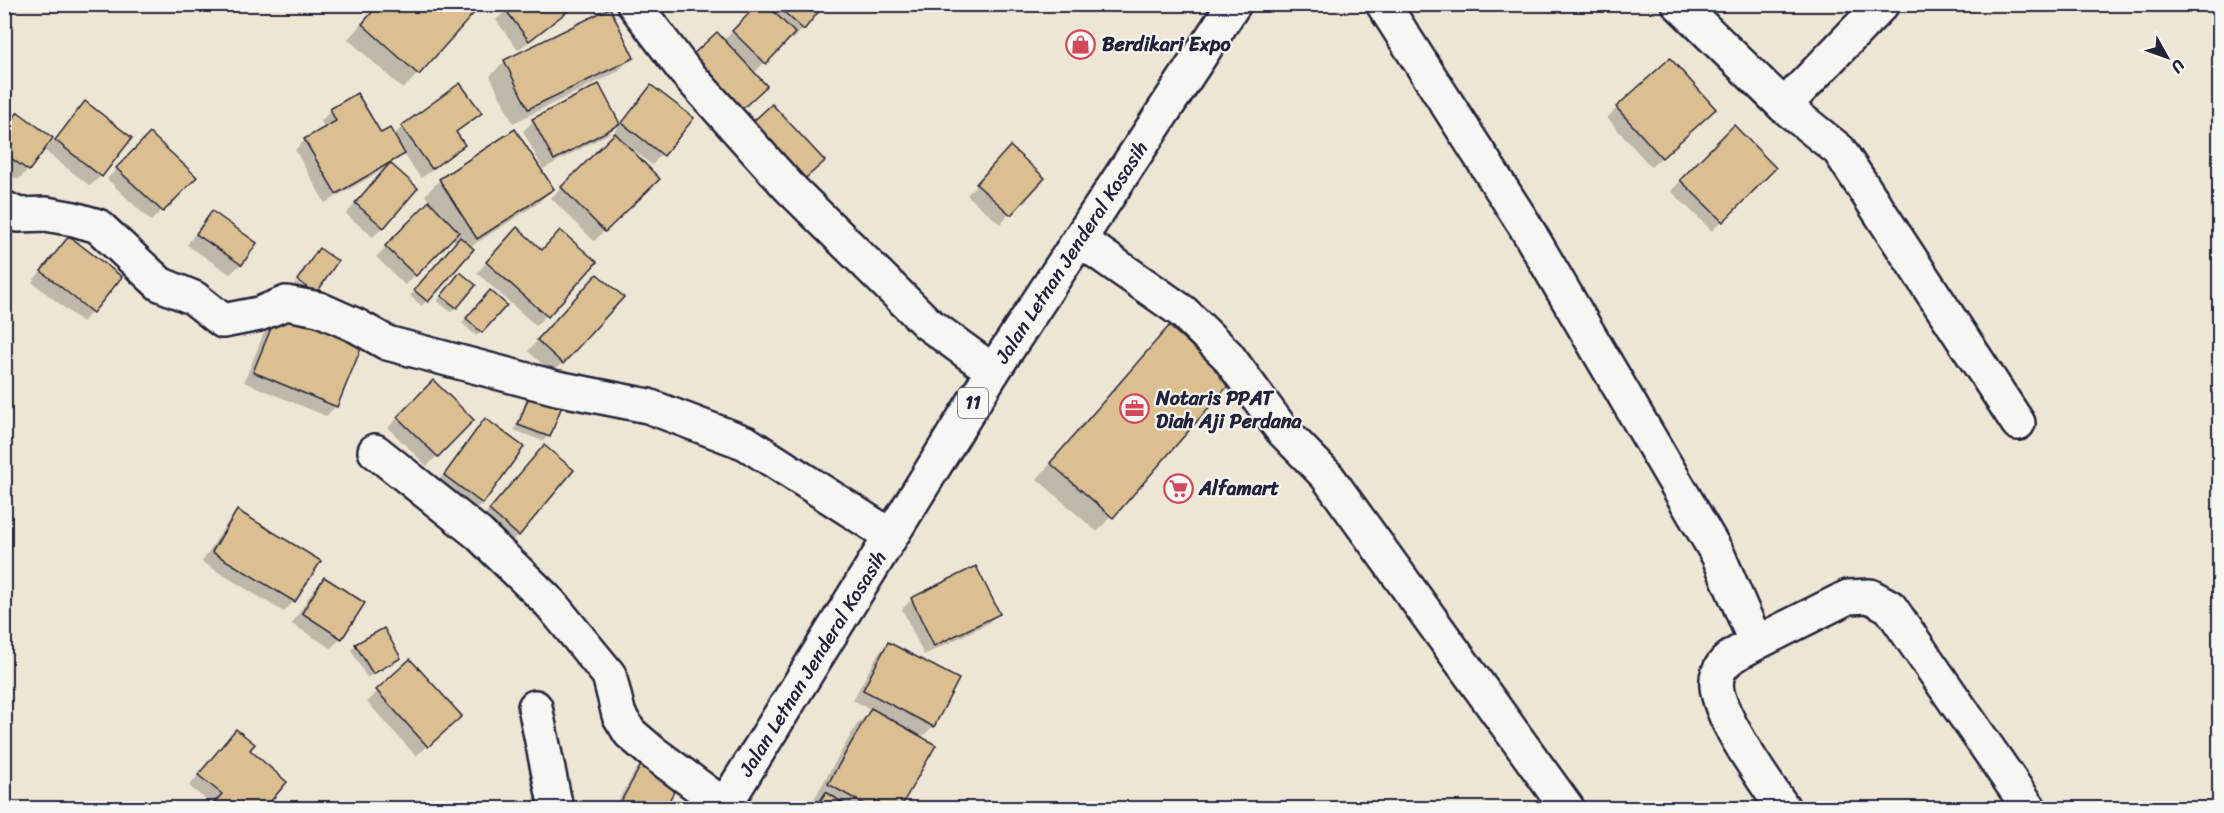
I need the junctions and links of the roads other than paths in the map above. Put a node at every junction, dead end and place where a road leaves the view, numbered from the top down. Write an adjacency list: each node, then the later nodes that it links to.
1 (634, 4): 9 (main road)
2 (1234, 4): 8 (main road, Jalan Letnan Jenderal Kosasih / 11)
3 (1383, 4): 13 (main road)
4 (1679, 4): 6 (main road)
5 (1882, 4): 6 (main road)
6 (1784, 106): 10 (main road)
7 (4, 208): 12 (main road)
8 (1080, 240): 9 (main road, Jalan Letnan Jenderal Kosasih / 11); 17 (main road)
9 (993, 372): 12 (main road, Jalan Letnan Jenderal Kosasih / 11)
10 (2018, 423)
11 (375, 451): 15 (main road)
12 (891, 536): 15 (main road, Jalan Letnan Jenderal Kosasih / 11)
13 (1756, 643): 18 (main road); 19 (main road)
14 (535, 707): 16 (main road)
15 (724, 807)
16 (556, 808)
17 (1568, 808)
18 (1783, 808)
19 (2029, 808)

